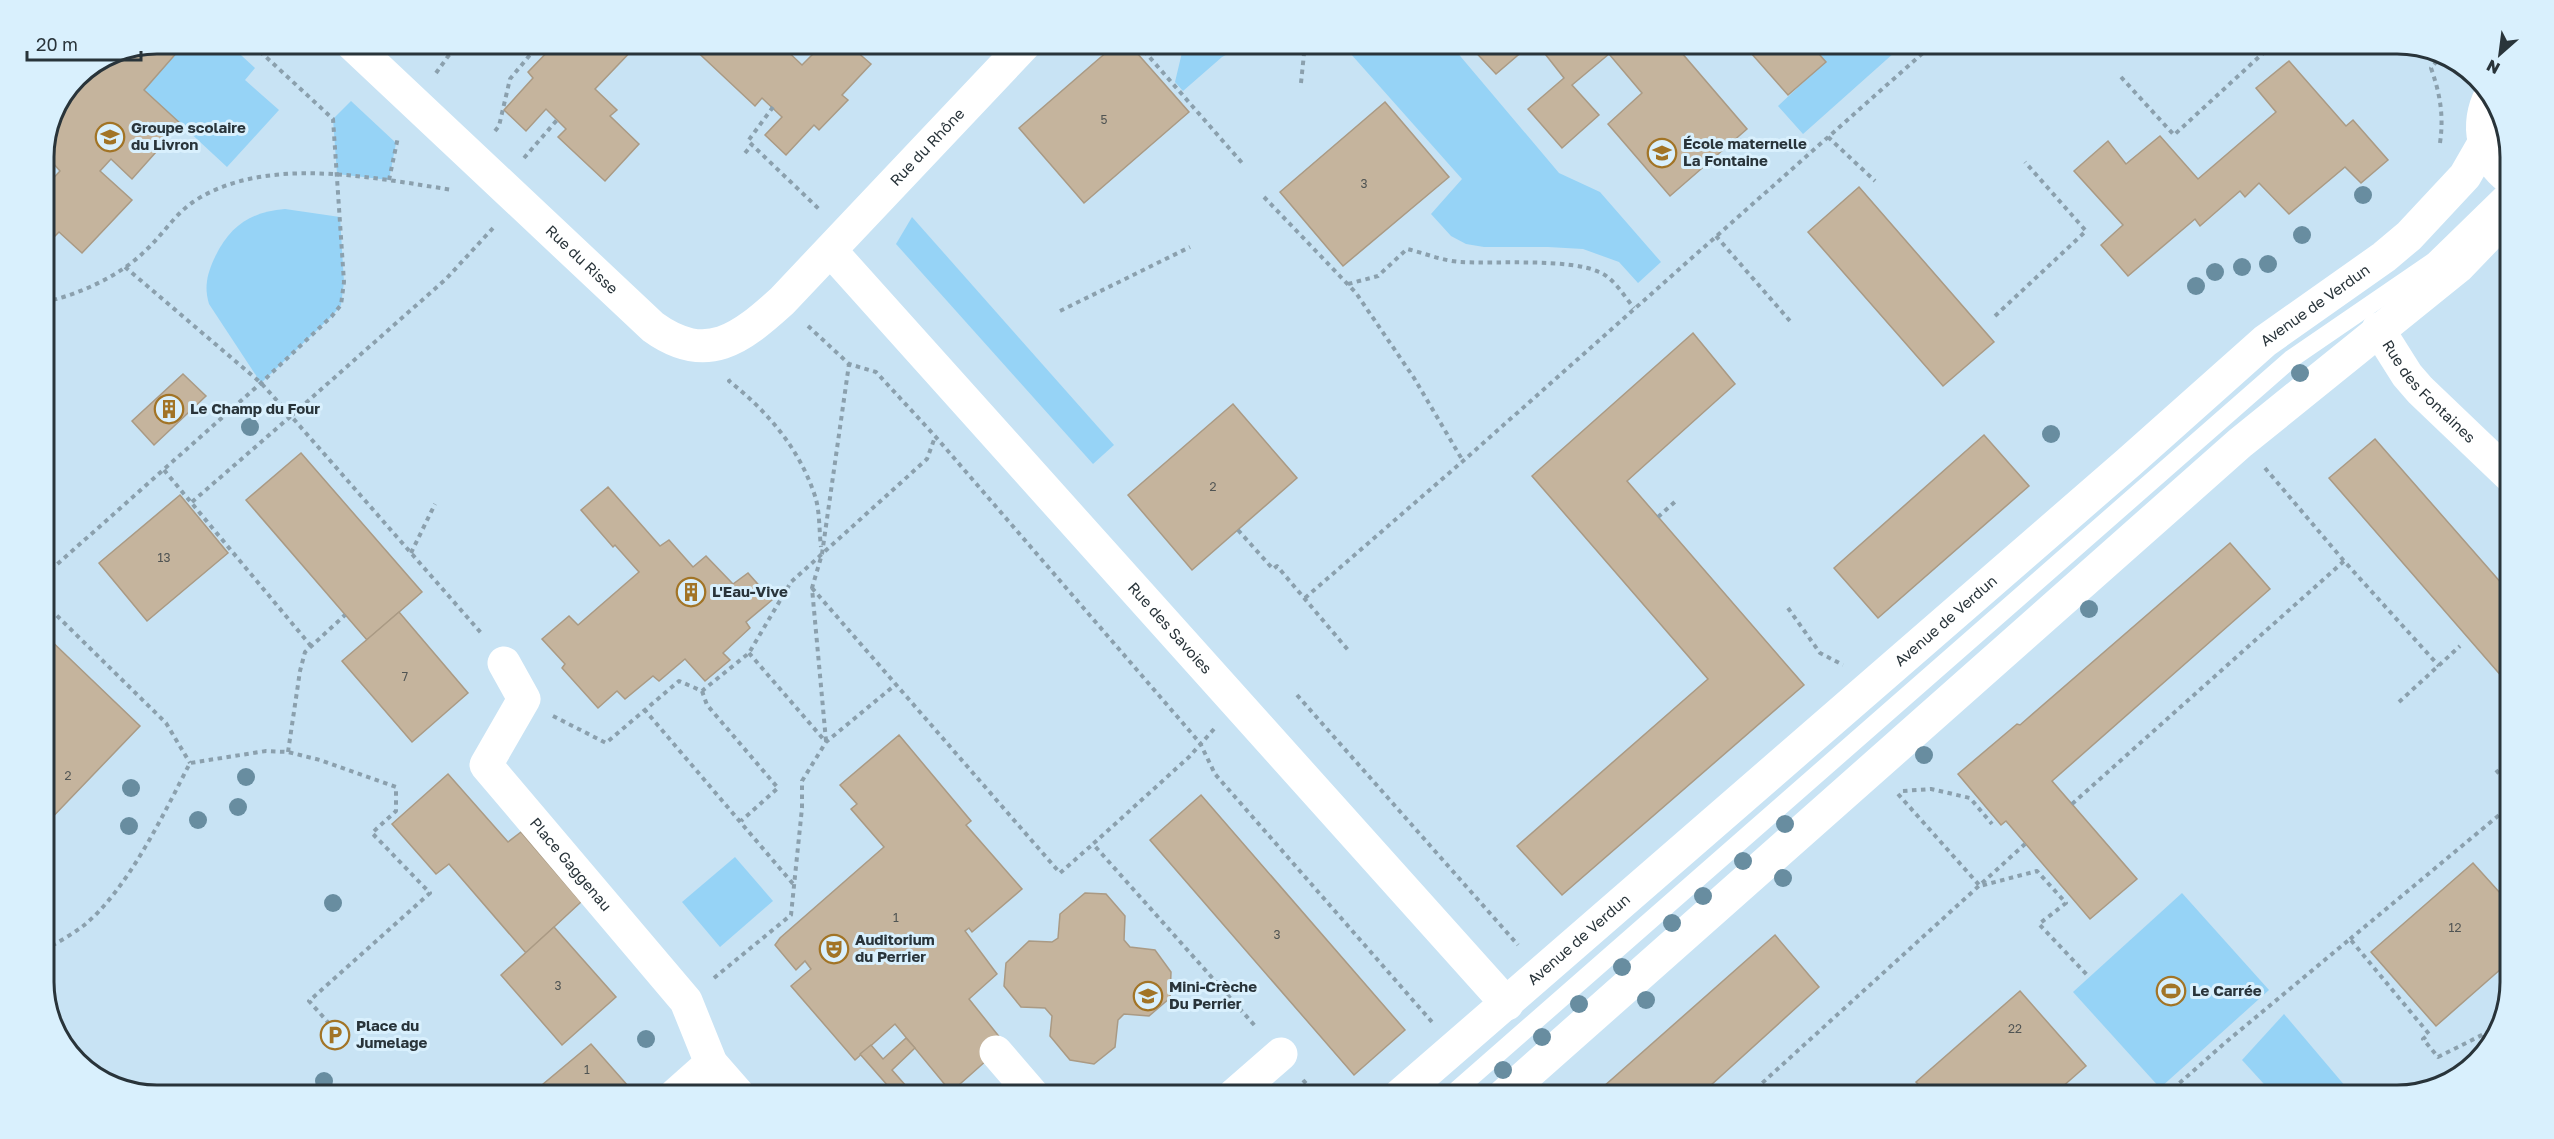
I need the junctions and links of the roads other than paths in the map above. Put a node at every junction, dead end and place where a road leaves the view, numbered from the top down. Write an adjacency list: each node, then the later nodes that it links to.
1 (363, 54): 8 (street, Rue du Risse)
2 (1016, 54): 8 (street, Rue du Rhône)
3 (2486, 105): 4 (street)
4 (2484, 143): 5 (street); 12 (street, Avenue de Verdun)
5 (2500, 169)
6 (2500, 197): 21 (lane, Avenue de Verdun)
7 (2500, 223): 9 (street)
8 (839, 243): 12 (street, Rue des Savoies)
9 (2378, 329): 10 (street, Rue des Fontaines); 22 (street)
10 (2500, 466)
11 (504, 663): 15 (street, Place Gaggenau)
12 (1507, 1004): 20 (street, Avenue de Verdun)
13 (996, 1052): 18 (street)
14 (1281, 1054): 19 (street)
15 (711, 1063): 16 (street); 17 (street, Place Gaggenau)
16 (686, 1085)
17 (730, 1085)
18 (1024, 1085)
19 (1245, 1085)
20 (1412, 1085)
21 (1462, 1085)
22 (1515, 1085)

